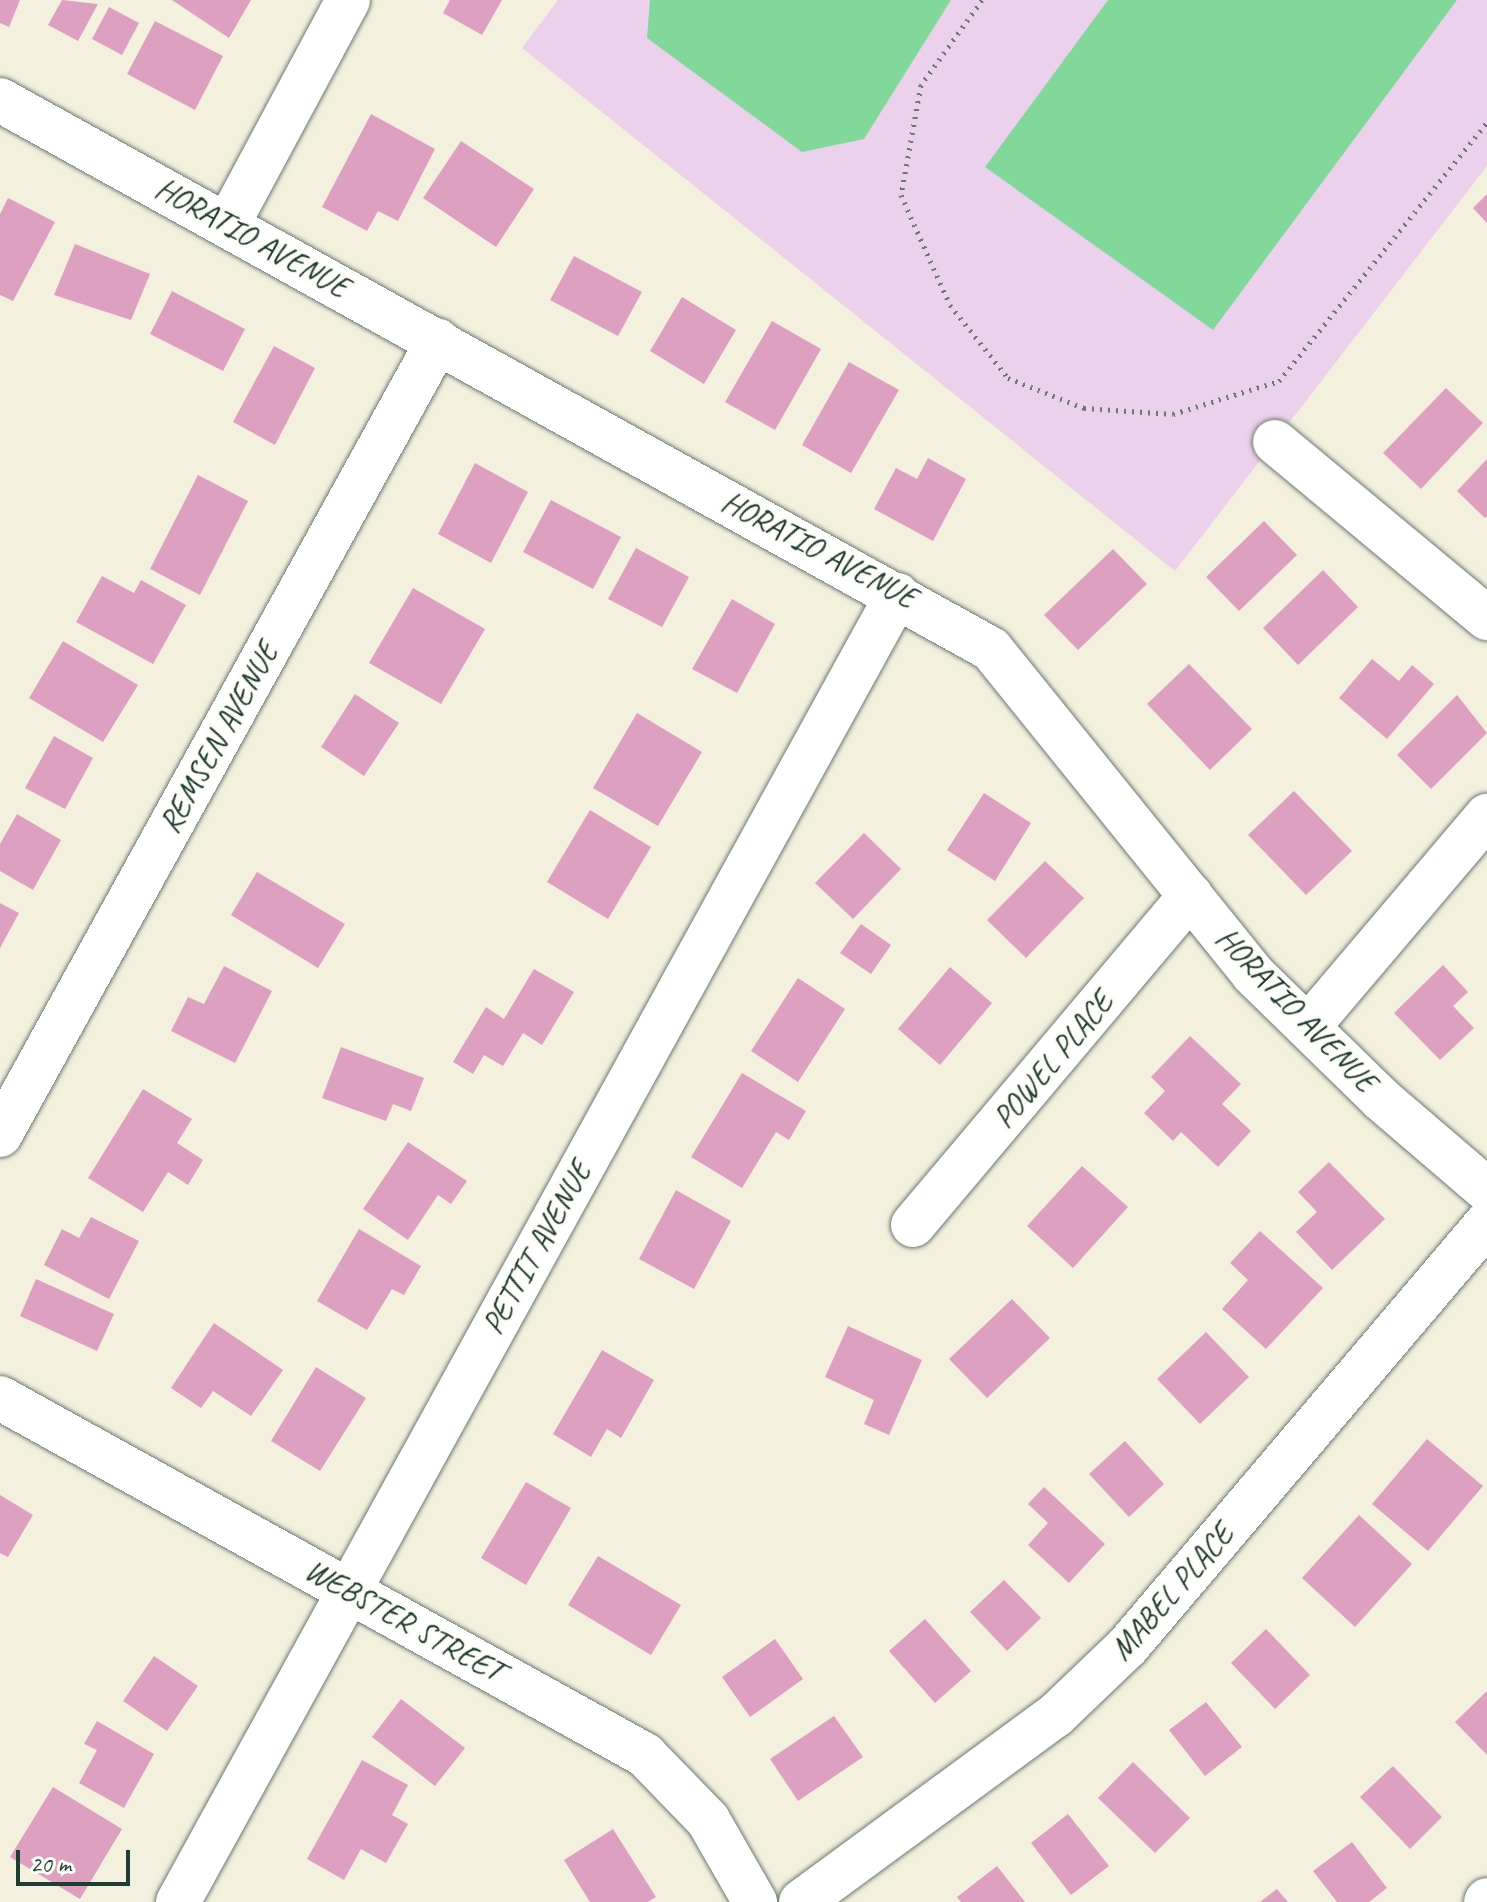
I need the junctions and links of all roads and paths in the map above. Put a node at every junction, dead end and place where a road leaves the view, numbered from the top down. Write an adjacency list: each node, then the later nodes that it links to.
1 (348, 0): 5 (street)
2 (982, 0): 4 (path)
3 (0, 100): 5 (street, HORATIO AVENUE)
4 (1487, 122)
5 (228, 224): 6 (street, HORATIO AVENUE)
6 (438, 341): 8 (street, HORATIO AVENUE); 13 (street, REMSEN AVENUE)
7 (1275, 442): 9 (street)
8 (897, 595): 11 (street, HORATIO AVENUE); 18 (street, PETTIT AVENUE)
9 (1487, 618)
10 (1487, 816): 12 (street)
11 (1191, 895): 12 (street, HORATIO AVENUE); 16 (street, POWEL PLACE)
12 (1308, 1027): 14 (street, HORATIO AVENUE)
13 (0, 1135)
14 (1487, 1190)
15 (1487, 1223): 21 (street, MABEL PLACE)
16 (913, 1225)
17 (0, 1398): 18 (street, WEBSTER STREET)
18 (349, 1590): 19 (street, PETTIT AVENUE); 20 (street, WEBSTER STREET)
19 (178, 1902)
20 (755, 1902)
21 (801, 1902)

